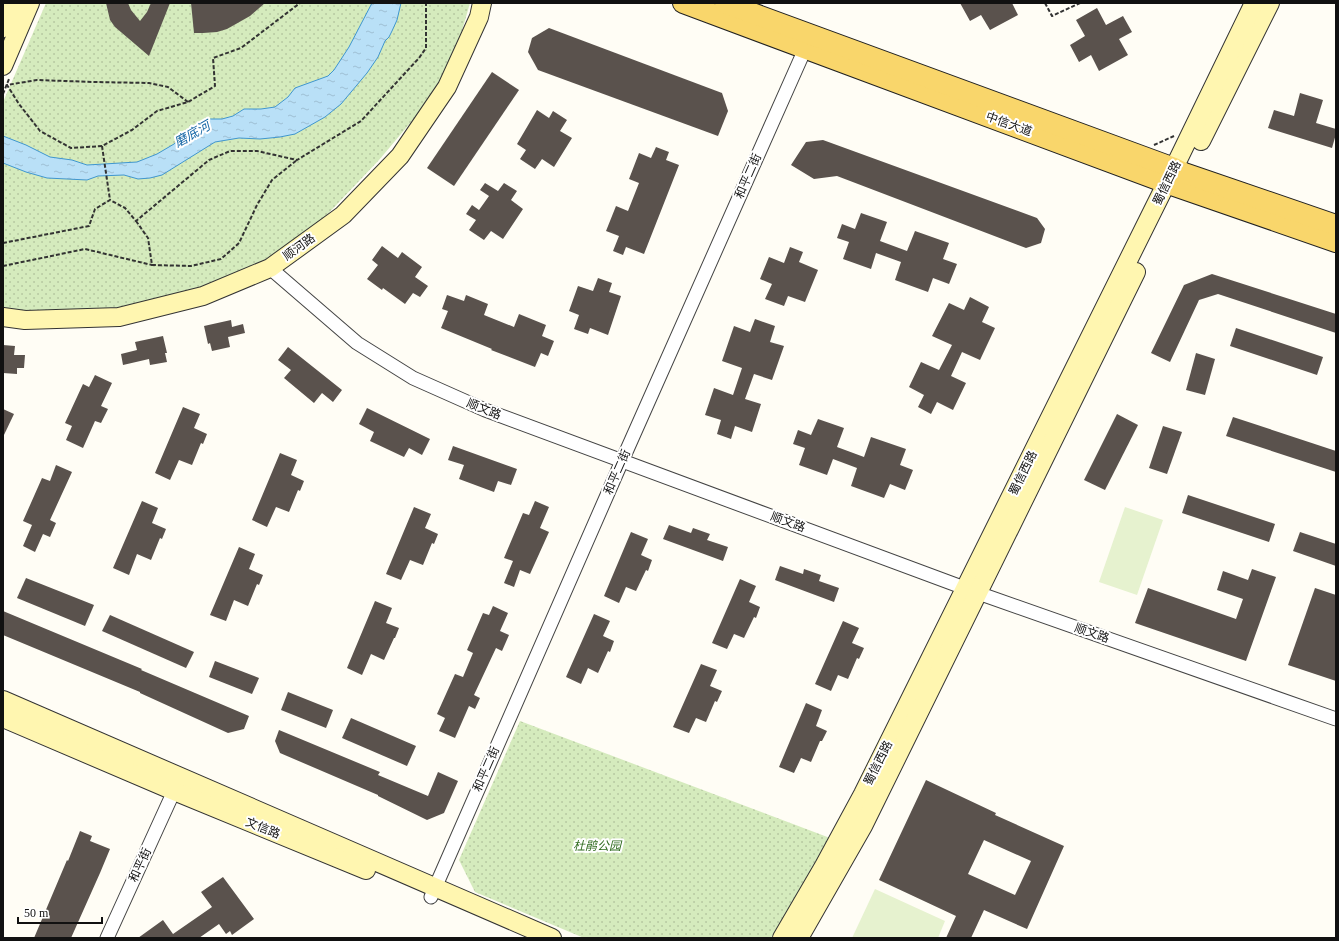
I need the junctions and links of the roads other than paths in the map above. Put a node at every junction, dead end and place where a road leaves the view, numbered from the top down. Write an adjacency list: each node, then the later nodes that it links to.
1 (14, 3): 8 (street)
2 (30, 3): 10 (street)
3 (482, 3): 14 (street, 顺河路)
4 (683, 3): 9 (main road, 中信大道)
5 (725, 3): 11 (main road, 中信大道)
6 (1254, 3): 11 (street, 蜀信西路)
7 (1270, 3): 11 (street, 蜀信西路)
8 (3, 28)
9 (805, 49): 11 (main road, 中信大道); 16 (street, 和平二街)
10 (3, 66)
11 (1176, 178): 12 (main road, 中信大道); 13 (main road, 中信大道); 17 (street, 蜀信西路)
12 (1336, 225)
13 (1336, 242)
14 (270, 268): 15 (street, 顺河路); 16 (street, 顺文路)
15 (3, 317)
16 (622, 461): 17 (street, 顺文路); 22 (street, 和平二街)
17 (972, 591): 20 (street, 顺文路); 26 (street, 蜀信西路); 27 (street, 蜀信西路)
18 (3, 700): 22 (street)
19 (3, 718): 21 (street, 文信路)
20 (1336, 719)
21 (174, 791): 22 (street, 文信路); 23 (street, 和平街)
22 (432, 891): 24 (street, 文信路); 25 (street)
23 (107, 938)
24 (523, 938)
25 (552, 938)
26 (782, 938)
27 (798, 938)

